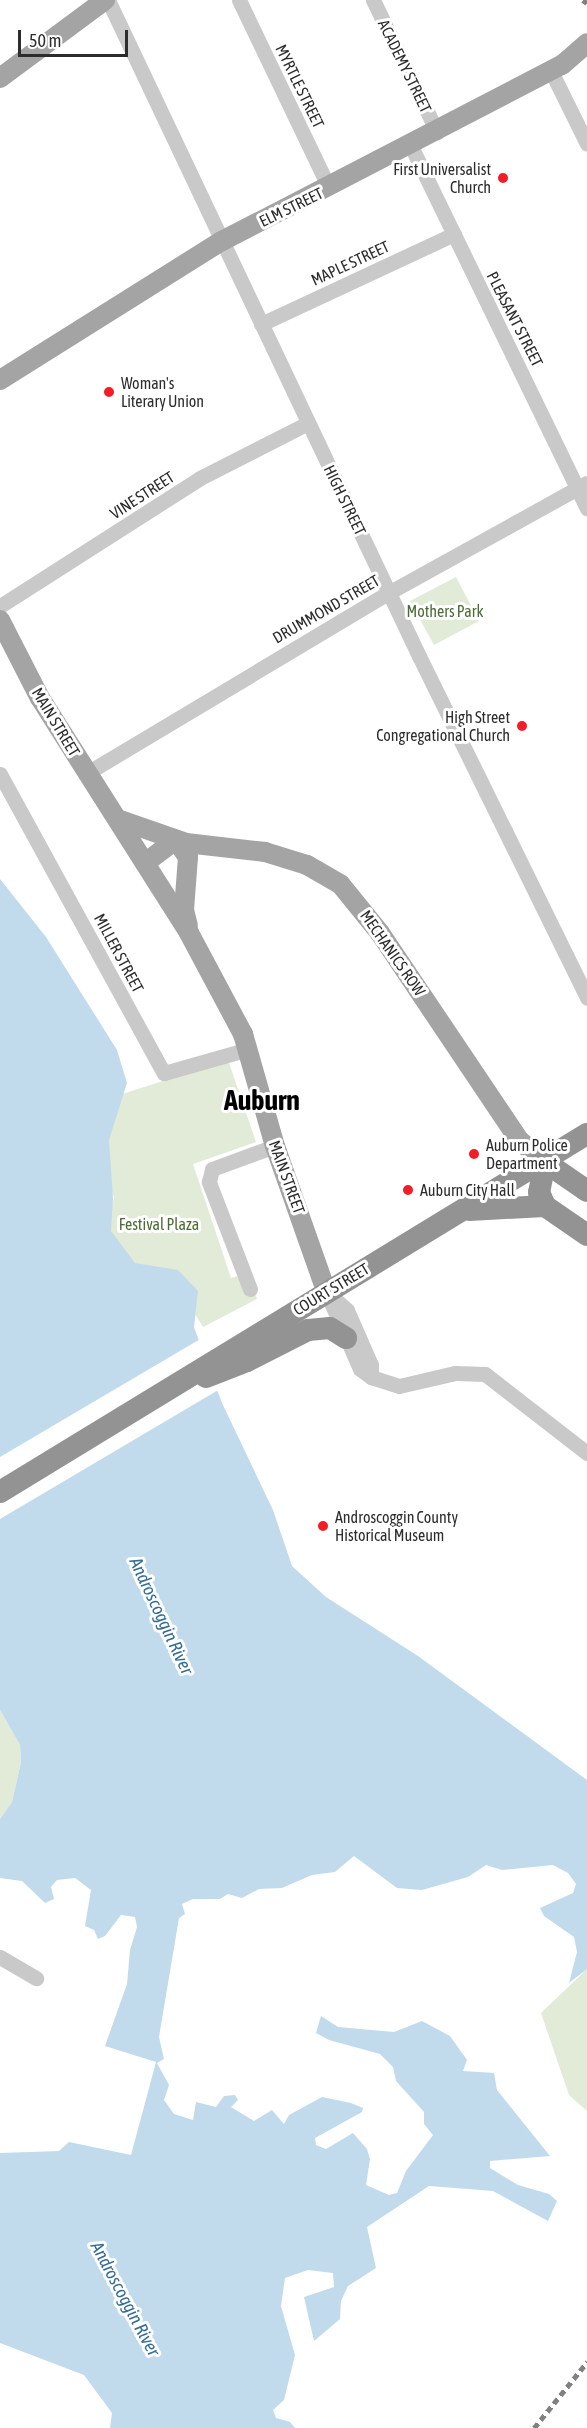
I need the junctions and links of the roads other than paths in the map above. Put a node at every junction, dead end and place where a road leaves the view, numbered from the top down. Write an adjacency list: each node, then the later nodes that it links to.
1 (239, 0): 10 (street, MYRTLE STREET)
2 (373, 0): 7 (street, ACADEMY STREET)
3 (106, 1): 6 (main road); 12 (street, HIGH STREET)
4 (587, 43): 5 (main road, ELM STREET)
5 (551, 71): 7 (main road, ELM STREET); 8 (street)
6 (0, 78)
7 (437, 132): 9 (main road, ELM STREET)
8 (587, 144)
9 (411, 146): 10 (main road, ELM STREET); 11 (street, PLEASANT STREET)
10 (329, 188): 12 (main road, ELM STREET)
11 (454, 234): 13 (street, MAPLE STREET); 16 (street, PLEASANT STREET)
12 (222, 241): 13 (street, HIGH STREET); 14 (main road, ELM STREET)
13 (261, 324): 15 (street, HIGH STREET)
14 (0, 380)
15 (308, 423): 18 (street, HIGH STREET); 19 (street, VINE STREET)
16 (582, 485): 17 (street, PLEASANT STREET); 18 (street, DRUMMOND STREET)
17 (587, 509)
18 (390, 592): 21 (street, DRUMMOND STREET); 27 (street, HIGH STREET)
19 (0, 606)
20 (0, 620): 21 (main road, MAIN STREET)
21 (87, 773): 23 (main road, MAIN STREET)
22 (0, 774): 28 (street, MILLER STREET)
23 (120, 819): 24 (main road); 25 (main road, MAIN STREET)
24 (176, 840): 25 (main road); 26 (main road, MAIN STREET); 31 (main road, MECHANICS ROW)
25 (145, 863): 26 (main road, MAIN STREET)
26 (189, 933): 28 (main road, MAIN STREET)
27 (587, 998)
28 (248, 1049): 30 (main road, MAIN STREET)
29 (587, 1134): 31 (highway, COURT STREET)
30 (275, 1146): 36 (street); 37 (main road, MAIN STREET)
31 (545, 1162): 32 (highway); 33 (highway); 34 (highway, COURT STREET)
32 (587, 1191)
33 (545, 1206): 34 (highway); 35 (highway)
34 (462, 1211): 37 (highway, COURT STREET)
35 (587, 1235)
36 (249, 1289)
37 (326, 1291): 38 (street); 39 (highway, COURT STREET); 40 (street)
38 (346, 1338): 39 (highway); 40 (street)
39 (243, 1354): 42 (highway, COURT STREET)
40 (371, 1377): 41 (street)
41 (587, 1453)
42 (0, 1492)
43 (0, 1957): 44 (street)
44 (36, 1978)

